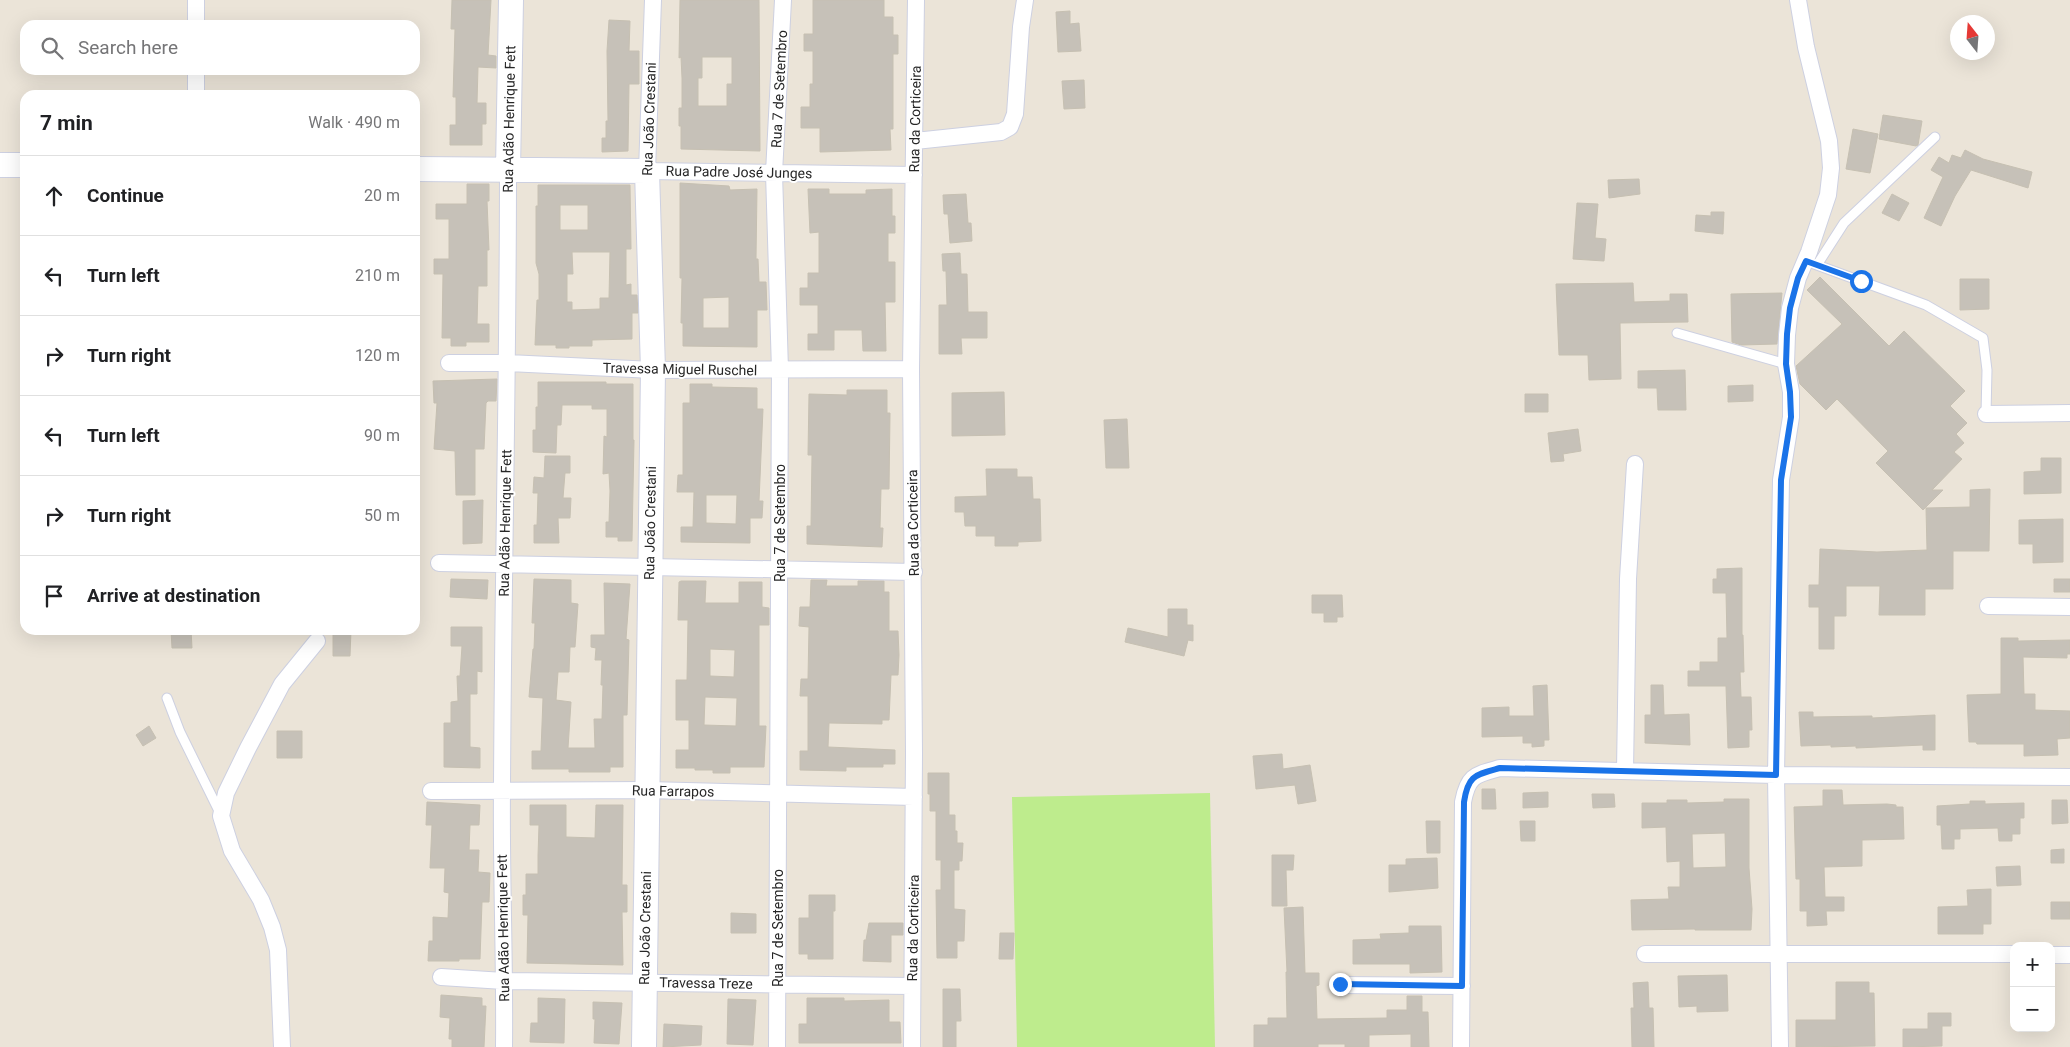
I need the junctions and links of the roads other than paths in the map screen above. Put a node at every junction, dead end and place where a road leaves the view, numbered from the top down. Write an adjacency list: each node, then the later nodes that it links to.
1 (196, 0): 8 (street)
2 (511, 0): 16 (street, Rua Adão Henrique Fett)
3 (653, 0): 17 (street, Rua João Crestani)
4 (783, 0): 18 (street, Rua 7 de Setembro)
5 (916, 0): 12 (street, Rua da Corticeira)
6 (1025, 0): 12 (street)
7 (1798, 0): 20 (street)
8 (196, 20)
9 (196, 75): 10 (street)
10 (196, 90)
11 (1935, 137): 20 (lane)
12 (915, 141): 19 (street, Rua da Corticeira)
13 (0, 165): 14 (street)
14 (20, 166)
15 (420, 169): 16 (street, Rua Padre José Junges)
16 (508, 170): 17 (street, Rua Padre José Junges); 23 (street, Rua Adão Henrique Fett)
17 (647, 171): 18 (street, Rua Padre José Junges); 25 (street, Rua João Crestani)
18 (774, 173): 19 (street, Rua Padre José Junges); 26 (street, Rua 7 de Setembro)
19 (914, 175): 27 (street, Rua da Corticeira)
20 (1811, 263): 24 (street); 29 (lane)
21 (1677, 333): 24 (lane)
22 (449, 363): 23 (street, Travessa Miguel Ruschel)
23 (508, 363): 25 (street, Travessa Miguel Ruschel); 32 (street, Rua Adão Henrique Fett)
24 (1786, 364): 41 (street)
25 (653, 370): 26 (street, Travessa Miguel Ruschel); 33 (street, Rua João Crestani)
26 (780, 370): 27 (street, Travessa Miguel Ruschel); 34 (street, Rua 7 de Setembro)
27 (911, 370): 35 (street, Rua da Corticeira)
28 (2070, 413): 29 (street)
29 (1986, 414)
30 (1635, 464): 40 (street)
31 (439, 563): 32 (street)
32 (504, 564): 33 (street); 45 (street, Rua Adão Henrique Fett)
33 (649, 566): 34 (street); 43 (street, Rua João Crestani)
34 (780, 568): 35 (street); 46 (street, Rua 7 de Setembro)
35 (914, 572): 47 (street, Rua da Corticeira)
36 (1988, 606): 37 (street)
37 (2070, 607)
38 (317, 641): 48 (street)
39 (167, 698): 48 (lane)
40 (1625, 770): 41 (street); 60 (street)
41 (1776, 775): 42 (street); 49 (street)
42 (2070, 777)
43 (647, 790): 45 (street, Rua Farrapos); 46 (street, Rua Farrapos); 56 (street, Rua João Crestani)
44 (431, 791): 45 (street, Rua Farrapos)
45 (502, 791): 55 (street, Rua Adão Henrique Fett)
46 (779, 793): 47 (street, Rua Farrapos); 57 (street, Rua 7 de Setembro)
47 (914, 797): 59 (street, Rua da Corticeira)
48 (221, 816): 61 (street)
49 (1777, 953): 50 (street); 51 (street); 67 (street)
50 (1646, 954)
51 (2010, 954)
52 (2055, 955): 53 (street)
53 (2070, 955)
54 (441, 976): 55 (street, Travessa Treze)
55 (504, 981): 56 (street, Travessa Treze); 62 (street, Rua Adão Henrique Fett)
56 (644, 983): 57 (street, Travessa Treze); 63 (street, Rua João Crestani)
57 (778, 984): 59 (street, Travessa Treze); 64 (street, Rua 7 de Setembro)
58 (1340, 984): 60 (street)
59 (912, 986): 65 (street, Rua da Corticeira)
60 (1462, 986): 66 (street)
61 (282, 1047)
62 (504, 1047)
63 (644, 1047)
64 (777, 1047)
65 (912, 1047)
66 (1461, 1047)
67 (1780, 1047)

